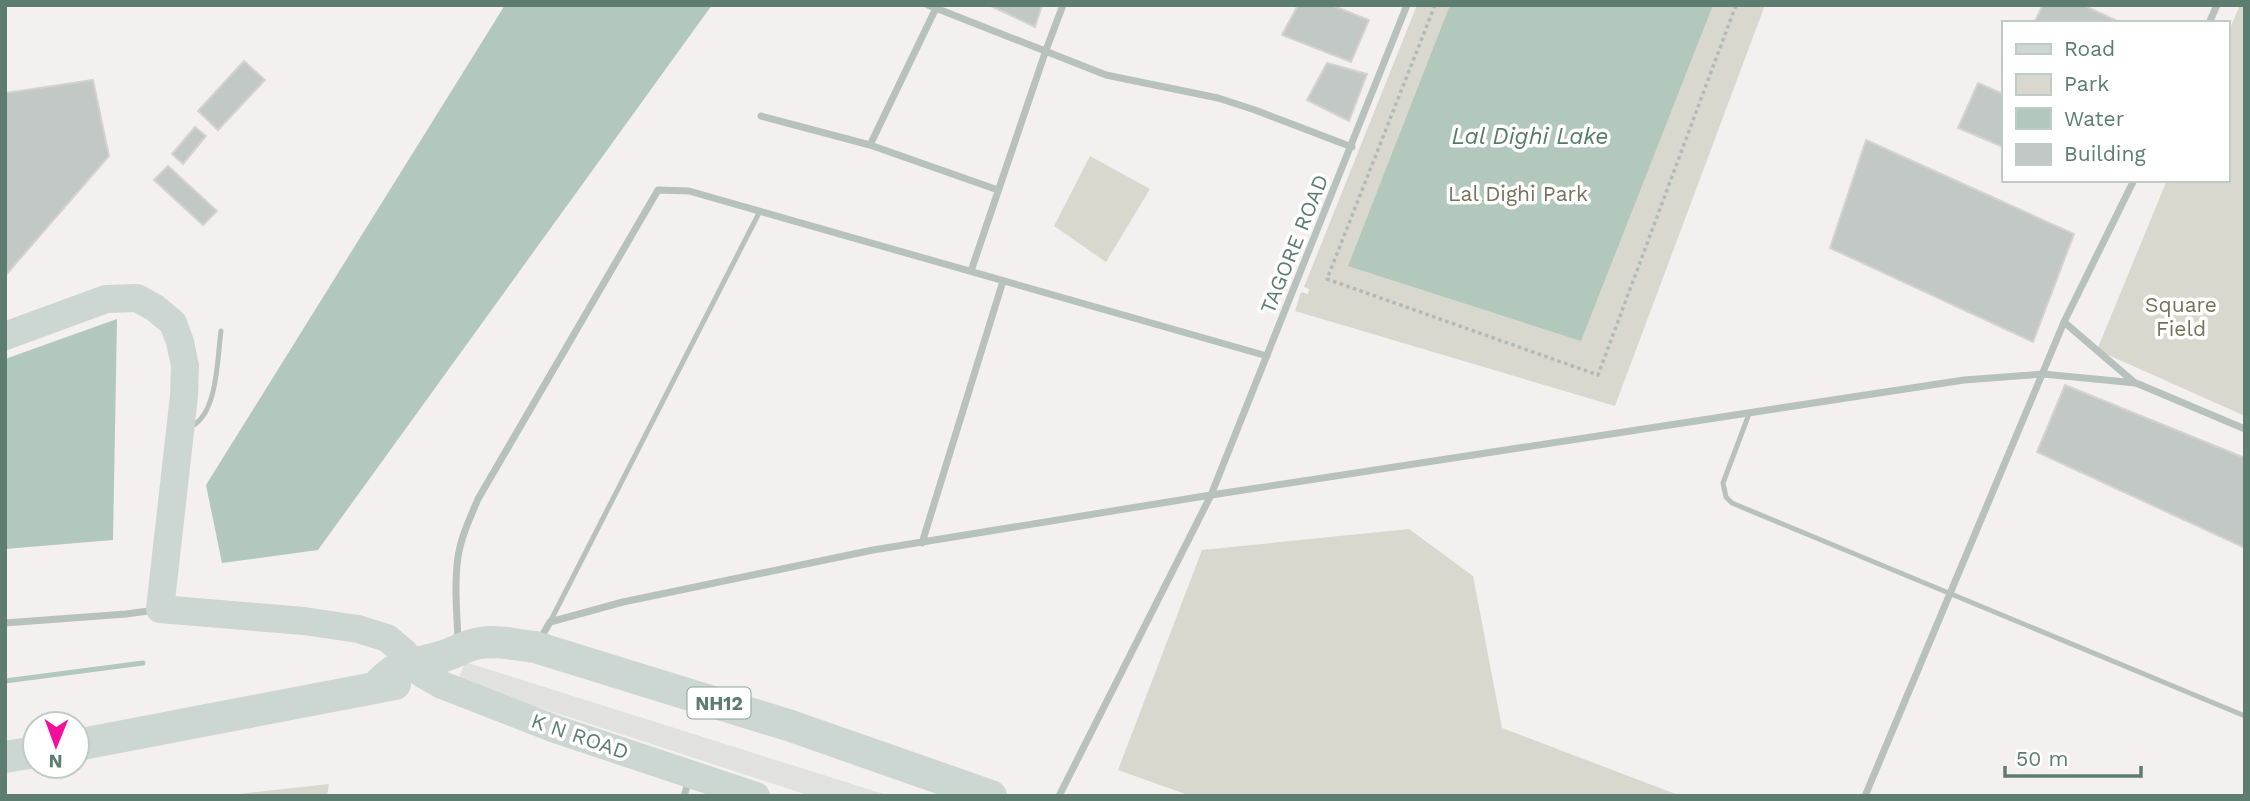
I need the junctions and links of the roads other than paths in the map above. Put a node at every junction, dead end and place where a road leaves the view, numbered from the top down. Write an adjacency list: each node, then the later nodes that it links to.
1 (1063, 5): 6 (street)
2 (2217, 5): 5 (street)
3 (934, 6): 6 (street); 8 (street)
4 (1405, 6): 9 (street, TAGORE ROAD)
5 (2210, 21)
6 (1046, 50): 9 (street); 11 (street)
7 (761, 116): 8 (street)
8 (870, 145): 11 (street)
9 (1352, 146): 18 (street, TAGORE ROAD)
10 (2133, 182): 15 (street)
11 (998, 190): 13 (street)
12 (760, 211): 13 (street); 29 (lane); 30 (street)
13 (971, 271): 14 (street)
14 (1003, 281): 18 (street); 25 (street)
15 (2064, 322): 19 (street); 20 (street)
16 (221, 331): 22 (lane)
17 (5, 336): 22 (street)
18 (1267, 356): 24 (street, TAGORE ROAD)
19 (2043, 374): 20 (street); 21 (street); 26 (street)
20 (2136, 383): 23 (street)
21 (1749, 414): 24 (street); 26 (lane)
22 (181, 429): 27 (street)
23 (2245, 429)
24 (1211, 495): 25 (street); 36 (street, TAGORE ROAD)
25 (922, 543): 29 (street)
26 (1950, 595): 31 (lane); 37 (street)
27 (160, 609): 28 (street); 30 (street, K N ROAD)
28 (5, 623)
29 (542, 634): 30 (main road, NH12); 35 (main road, NH12)
30 (433, 660): 32 (main road, NH12); 33 (street, K N ROAD)
31 (2245, 716)
32 (91, 742)
33 (688, 785): 34 (street, K N ROAD)
34 (756, 796)
35 (991, 796)
36 (1059, 796)
37 (1865, 796)

